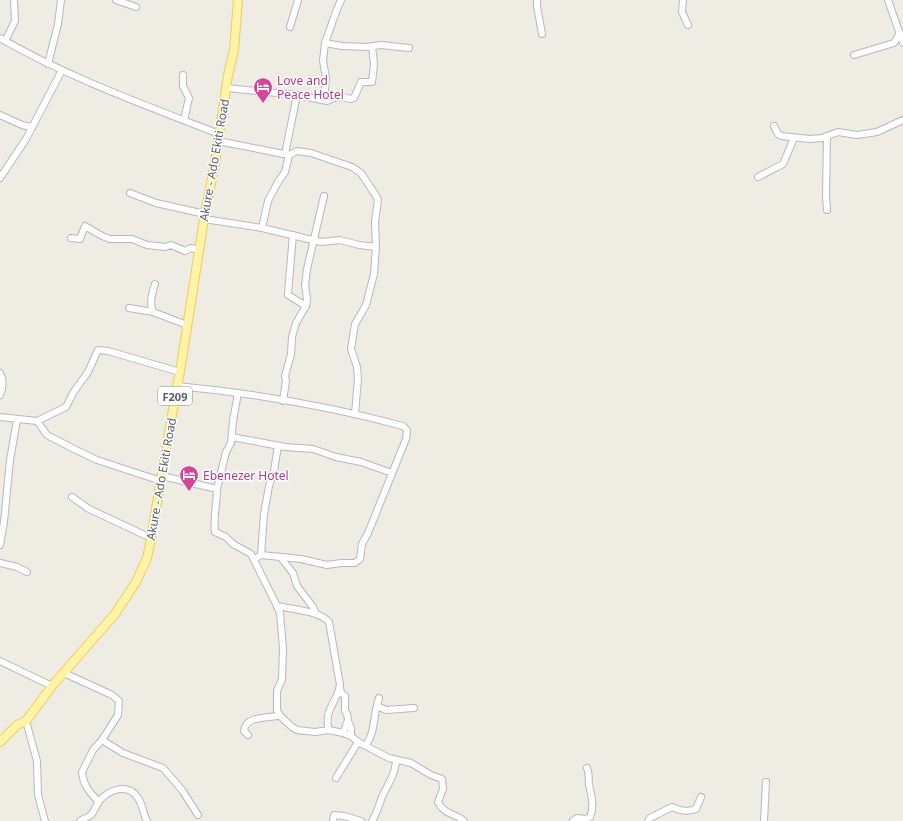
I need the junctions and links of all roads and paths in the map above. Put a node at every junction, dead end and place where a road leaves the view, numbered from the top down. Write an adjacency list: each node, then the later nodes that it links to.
1 (14, 0): 15 (street)
2 (61, 0): 21 (street)
3 (116, 0): 10 (street)
4 (238, 0): 24 (main road, Akure - Ado Ekiti Road / F209)
5 (298, 0): 12 (street)
6 (341, 0): 16 (street)
7 (537, 0): 14 (street)
8 (683, 0): 11 (street)
9 (888, 0): 13 (street)
10 (136, 7)
11 (688, 26)
12 (290, 27)
13 (900, 33): 17 (street); 20 (street)
14 (542, 34)
15 (2, 39): 21 (street)
16 (325, 43): 18 (street); 26 (street)
17 (903, 43)
18 (372, 46): 19 (street); 26 (street)
19 (409, 48)
20 (854, 55)
21 (48, 64): 22 (street)
22 (62, 70): 28 (street); 31 (street)
23 (183, 75): 28 (street)
24 (226, 88): 25 (street); 33 (main road, Akure - Ado Ekiti Road / F209)
25 (297, 95): 26 (street); 35 (street)
26 (324, 100)
27 (0, 115): 31 (street)
28 (184, 120): 33 (street)
29 (903, 120): 32 (street)
30 (774, 126): 34 (street)
31 (32, 127): 37 (street)
32 (827, 136): 34 (street); 40 (street)
33 (219, 137): 35 (street); 41 (main road, Akure - Ado Ekiti Road / F209)
34 (794, 138): 36 (street)
35 (287, 155): 42 (street); 46 (street)
36 (758, 177)
37 (0, 178)
38 (130, 193): 41 (street)
39 (324, 196): 45 (street)
40 (827, 210)
41 (204, 217): 42 (street); 47 (main road, Akure - Ado Ekiti Road / F209)
42 (262, 228): 43 (street)
43 (293, 235): 45 (street); 49 (street)
44 (71, 238): 47 (street)
45 (313, 240): 46 (street); 49 (street)
46 (376, 247): 59 (street)
47 (199, 250): 52 (main road, Akure - Ado Ekiti Road / F209)
48 (156, 284): 51 (street)
49 (306, 306): 58 (street)
50 (130, 308): 51 (street)
51 (153, 312): 52 (street)
52 (187, 325): 53 (main road, Akure - Ado Ekiti Road / F209)
53 (180, 372): 55 (main road, Akure - Ado Ekiti Road / F209); 62 (street)
54 (0, 373): 57 (street)
55 (176, 386): 56 (street); 66 (main road, Akure - Ado Ekiti Road / F209)
56 (238, 393): 58 (street); 63 (street)
57 (0, 395)
58 (283, 401): 59 (street)
59 (355, 414): 65 (street)
60 (0, 417): 61 (street)
61 (17, 420): 62 (street); 70 (street)
62 (37, 421): 66 (street)
63 (232, 437): 64 (street); 67 (street)
64 (278, 446): 65 (street); 71 (street)
65 (392, 473): 72 (street)
66 (162, 478): 67 (street); 69 (main road, Akure - Ado Ekiti Road / F209)
67 (217, 489): 73 (street)
68 (72, 497): 69 (street)
69 (151, 538): 79 (main road, Akure - Ado Ekiti Road / F209)
70 (0, 545)
71 (260, 555): 72 (street); 73 (street)
72 (281, 558): 77 (street)
73 (254, 560): 76 (street)
74 (0, 562): 75 (street)
75 (27, 572)
76 (277, 606): 77 (street); 85 (street)
77 (316, 614): 80 (street)
78 (0, 661): 81 (street)
79 (64, 673): 81 (main road, Akure - Ado Ekiti Road / F209); 92 (street)
80 (340, 685): 87 (street); 88 (street)
81 (52, 686): 86 (main road, Akure - Ado Ekiti Road / F209)
82 (378, 698): 83 (street)
83 (377, 706): 84 (street); 95 (street)
84 (414, 708)
85 (279, 714): 88 (street); 90 (street)
86 (26, 721): 93 (main road, Akure - Ado Ekiti Road / F209); 104 (street)
87 (348, 721): 89 (street); 91 (street)
88 (329, 730): 89 (street)
89 (343, 733): 91 (street)
90 (248, 735)
91 (351, 736): 94 (street)
92 (102, 740): 101 (street); 103 (street)
93 (0, 742)
94 (358, 742): 95 (street); 98 (street)
95 (366, 746): 96 (street)
96 (396, 761): 111 (street); 112 (street)
97 (587, 768): 113 (street)
98 (336, 778)
99 (766, 782): 115 (street)
100 (701, 797): 114 (street)
101 (99, 802): 102 (street); 107 (street)
102 (91, 815): 105 (street); 106 (street)
103 (198, 815)
104 (45, 821)
105 (80, 821)
106 (95, 821)
107 (147, 821)
108 (333, 821): 109 (street)
109 (361, 821)
110 (369, 821): 111 (street)
111 (372, 821)
112 (464, 821)
113 (573, 821)
114 (648, 821)
115 (764, 821)

